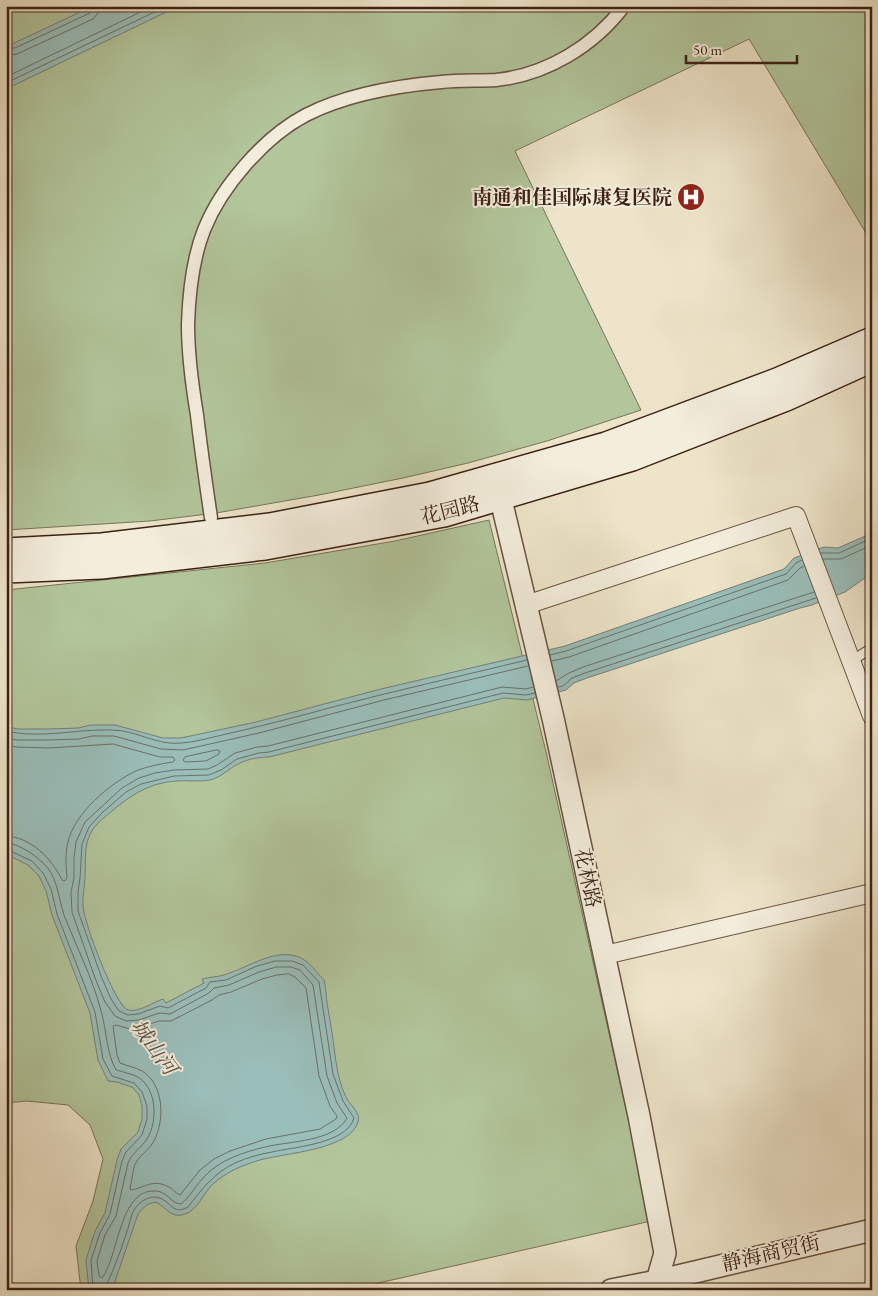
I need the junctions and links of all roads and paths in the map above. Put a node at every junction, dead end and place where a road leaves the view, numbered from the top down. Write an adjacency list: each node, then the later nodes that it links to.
1 (624, 6): 5 (street)
2 (872, 340): 4 (main road, 花园路)
3 (872, 359): 4 (main road, 花园路)
4 (498, 487): 6 (main road, 花园路); 7 (main road, 花园路); 8 (street, 花林路)
5 (211, 518)
6 (6, 550)
7 (6, 570)
8 (526, 605): 10 (street); 13 (street, 花林路)
9 (872, 648): 10 (lane)
10 (851, 661): 11 (street)
11 (872, 716)
12 (872, 893): 13 (street)
13 (605, 955): 15 (street, 花林路)
14 (872, 1230): 15 (street, 静海商贸街)
15 (657, 1285): 16 (street, 静海商贸街)
16 (611, 1290)

